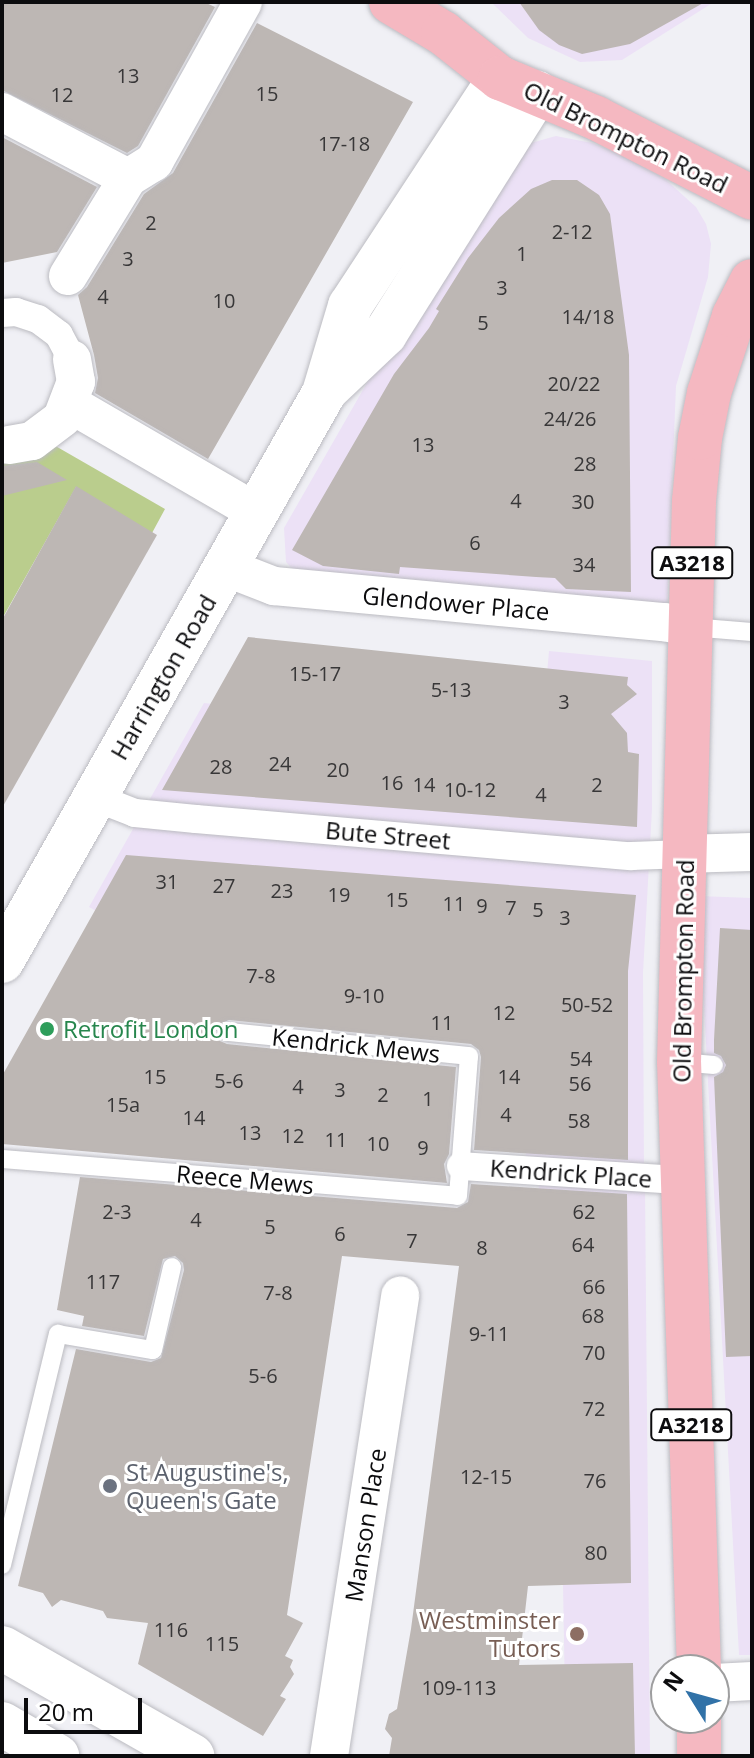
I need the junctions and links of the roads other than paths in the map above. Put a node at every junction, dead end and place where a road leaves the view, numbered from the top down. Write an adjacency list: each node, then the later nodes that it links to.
1 (243, 2): 5 (street)
2 (391, 2): 3 (main road, Old Brompton Road)
3 (518, 86): 6 (main road, Old Brompton Road); 13 (street, Harrington Road)
4 (2, 112): 5 (street)
5 (128, 178): 7 (street)
6 (752, 198)
7 (68, 276)
8 (752, 281): 15 (main road, Old Brompton Road / A3218)
9 (2, 313): 10 (street)
10 (72, 359): 11 (street)
11 (70, 404): 12 (street); 13 (street)
12 (6, 444)
13 (256, 512): 14 (street, Harrington Road)
14 (225, 567): 15 (street, Glendower Place); 17 (street, Harrington Road)
15 (690, 627): 16 (lane); 19 (main road, Old Brompton Road / A3218)
16 (752, 632)
17 (94, 797): 19 (street, Bute Street); 20 (street, Harrington Road)
18 (752, 852): 19 (street)
19 (685, 854): 24 (main road, Old Brompton Road / A3218)
20 (2, 961)
21 (228, 1032): 23 (lane, Kendrick Mews)
22 (2, 1159): 23 (lane, Reece Mews)
23 (461, 1166): 24 (street, Kendrick Place)
24 (680, 1180): 29 (main road, Old Brompton Road / A3218)
25 (172, 1267): 27 (lane)
26 (400, 1295): 36 (street, Manson Place)
27 (2, 1565)
28 (2, 1648): 35 (street)
29 (698, 1654)
30 (752, 1681): 31 (street)
31 (730, 1682)
32 (2, 1724): 34 (street)
33 (699, 1734): 37 (main road)
34 (57, 1756)
35 (192, 1756)
36 (329, 1756)
37 (699, 1756)

